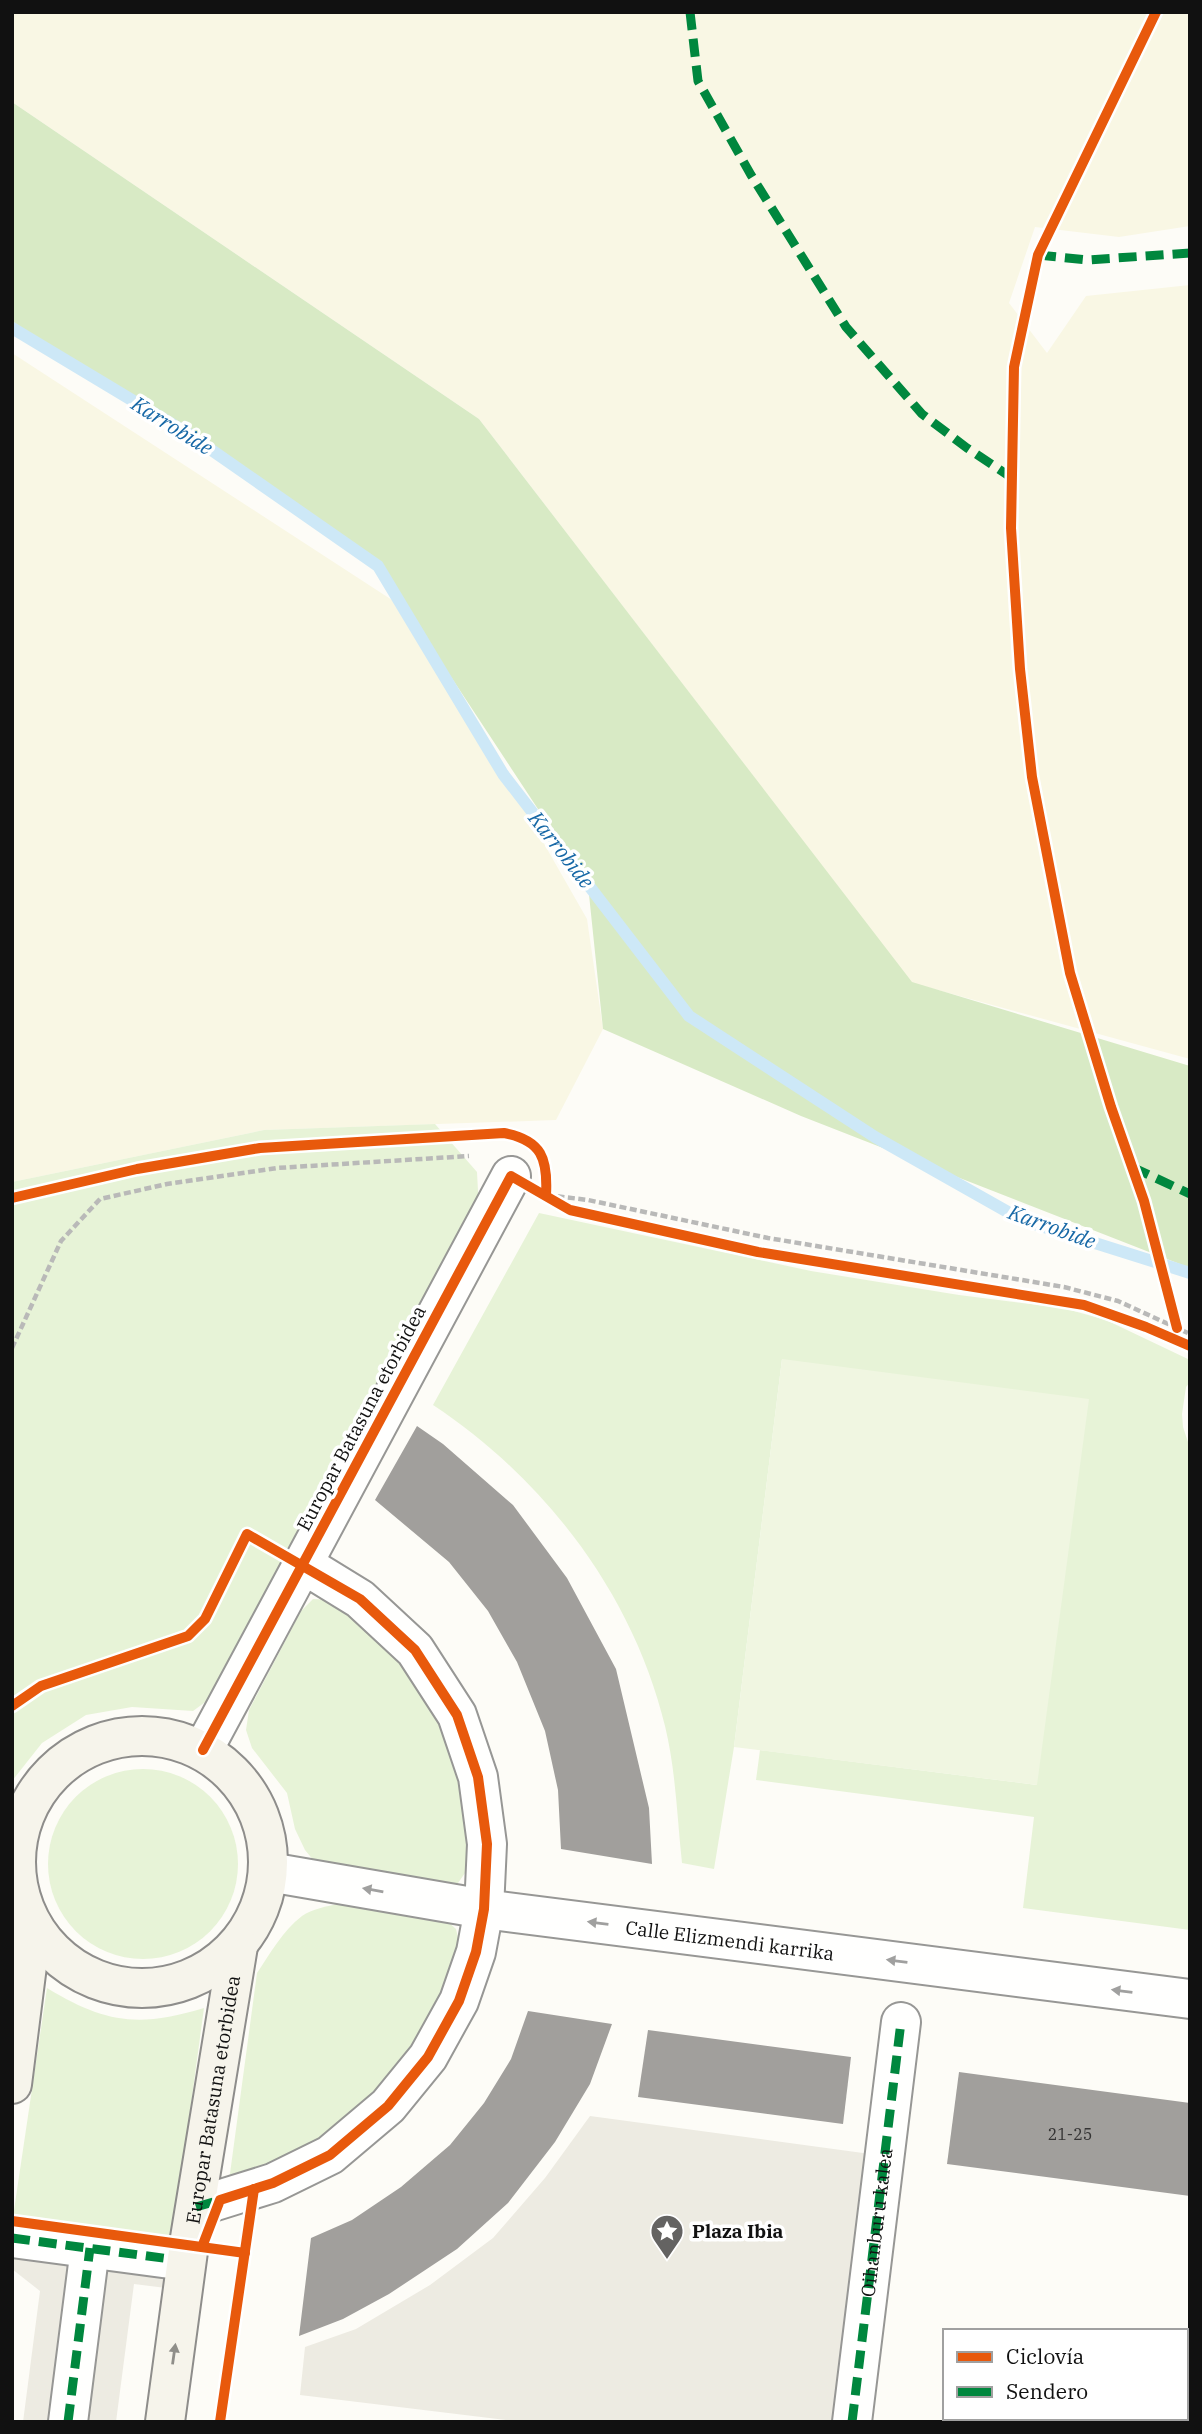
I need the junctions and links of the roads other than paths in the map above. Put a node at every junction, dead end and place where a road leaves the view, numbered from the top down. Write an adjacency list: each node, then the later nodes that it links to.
1 (511, 1176): 2 (street, Europar Batasuna etorbidea)
2 (303, 1564): 3 (street, Europar Batasuna etorbidea); 6 (street)
3 (203, 1751): 4 (street); 5 (street)
4 (14, 1842): 7 (street)
5 (269, 1872): 6 (street, Calle Elizmendi karrika, one-way to 5); 8 (street)
6 (484, 1909): 9 (street, Calle Elizmendi karrika, one-way to 6); 12 (street)
7 (32, 1926): 8 (street); 11 (street)
8 (238, 1946): 12 (street, Europar Batasuna etorbidea)
9 (1190, 1999)
10 (901, 2022): 18 (street, Oihanburu kalea)
11 (12, 2084)
12 (196, 2207): 17 (street, Europar Batasuna etorbidea, one-way to 12)
13 (12, 2238): 14 (street)
14 (90, 2248): 15 (street); 16 (street)
15 (170, 2259)
16 (68, 2422)
17 (165, 2422)
18 (852, 2422)

